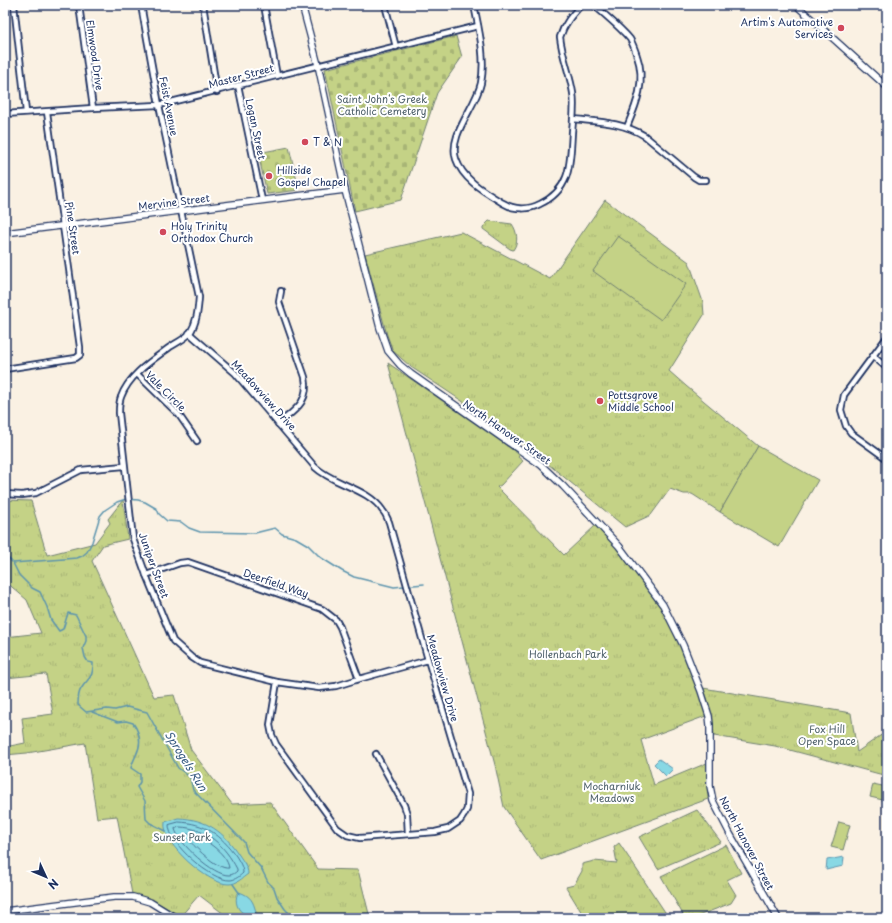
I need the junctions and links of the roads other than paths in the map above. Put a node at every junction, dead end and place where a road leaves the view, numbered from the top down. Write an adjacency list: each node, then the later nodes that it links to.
1 (14, 5): 21 (street)
2 (79, 5): 20 (street, Elmwood Drive)
3 (141, 5): 19 (street, Feist Avenue)
4 (203, 5): 18 (street)
5 (264, 5): 15 (street)
6 (302, 5): 14 (street, North Hanover Street)
7 (385, 5): 13 (street)
8 (474, 5): 12 (street)
9 (581, 5): 24 (street)
10 (594, 5): 25 (street)
11 (796, 5): 17 (street)
12 (478, 26): 13 (street, Master Street); 24 (street)
13 (396, 46): 14 (street, Master Street)
14 (318, 65): 15 (street, Master Street); 27 (street, North Hanover Street)
15 (277, 76): 16 (street, Master Street)
16 (238, 85): 18 (street, Master Street); 28 (street, Logan Street)
17 (887, 87)
18 (217, 92): 19 (street, Master Street)
19 (159, 105): 20 (street, Master Street); 29 (street, Feist Avenue)
20 (93, 108): 22 (street, Master Street)
21 (26, 112): 22 (street, Master Street); 23 (street, Master Street)
22 (47, 112): 30 (street, Pine Street)
23 (5, 114)
24 (573, 119): 25 (street)
25 (628, 127): 26 (street)
26 (706, 180)
27 (345, 190): 28 (street, Mervine Street); 52 (street, North Hanover Street)
28 (262, 200): 29 (street, Mervine Street)
29 (180, 210): 30 (street, Mervine Street); 33 (street)
30 (63, 226): 31 (street, Mervine Street); 37 (street, Pine Street)
31 (5, 233)
32 (281, 291): 39 (street)
33 (189, 333): 38 (street, Juniper Street); 39 (street, Meadowview Drive)
34 (887, 337): 35 (street)
35 (873, 356): 36 (street); 41 (street)
36 (887, 368)
37 (5, 369)
38 (136, 374): 40 (street, Vale Circle); 42 (street, Juniper Street)
39 (278, 424): 45 (street, Meadowview Drive)
40 (197, 441)
41 (887, 459)
42 (124, 466): 43 (street); 44 (street, Juniper Street)
43 (5, 494)
44 (146, 575): 46 (street, Deerfield Way); 47 (street, Juniper Street)
45 (428, 660): 46 (street, Juniper Street); 49 (street, Meadowview Drive)
46 (359, 679): 47 (street, Juniper Street)
47 (277, 682): 49 (street, Meadowview Drive)
48 (376, 754): 49 (street)
49 (408, 834)
50 (5, 911): 51 (street)
51 (176, 918)
52 (778, 918)

